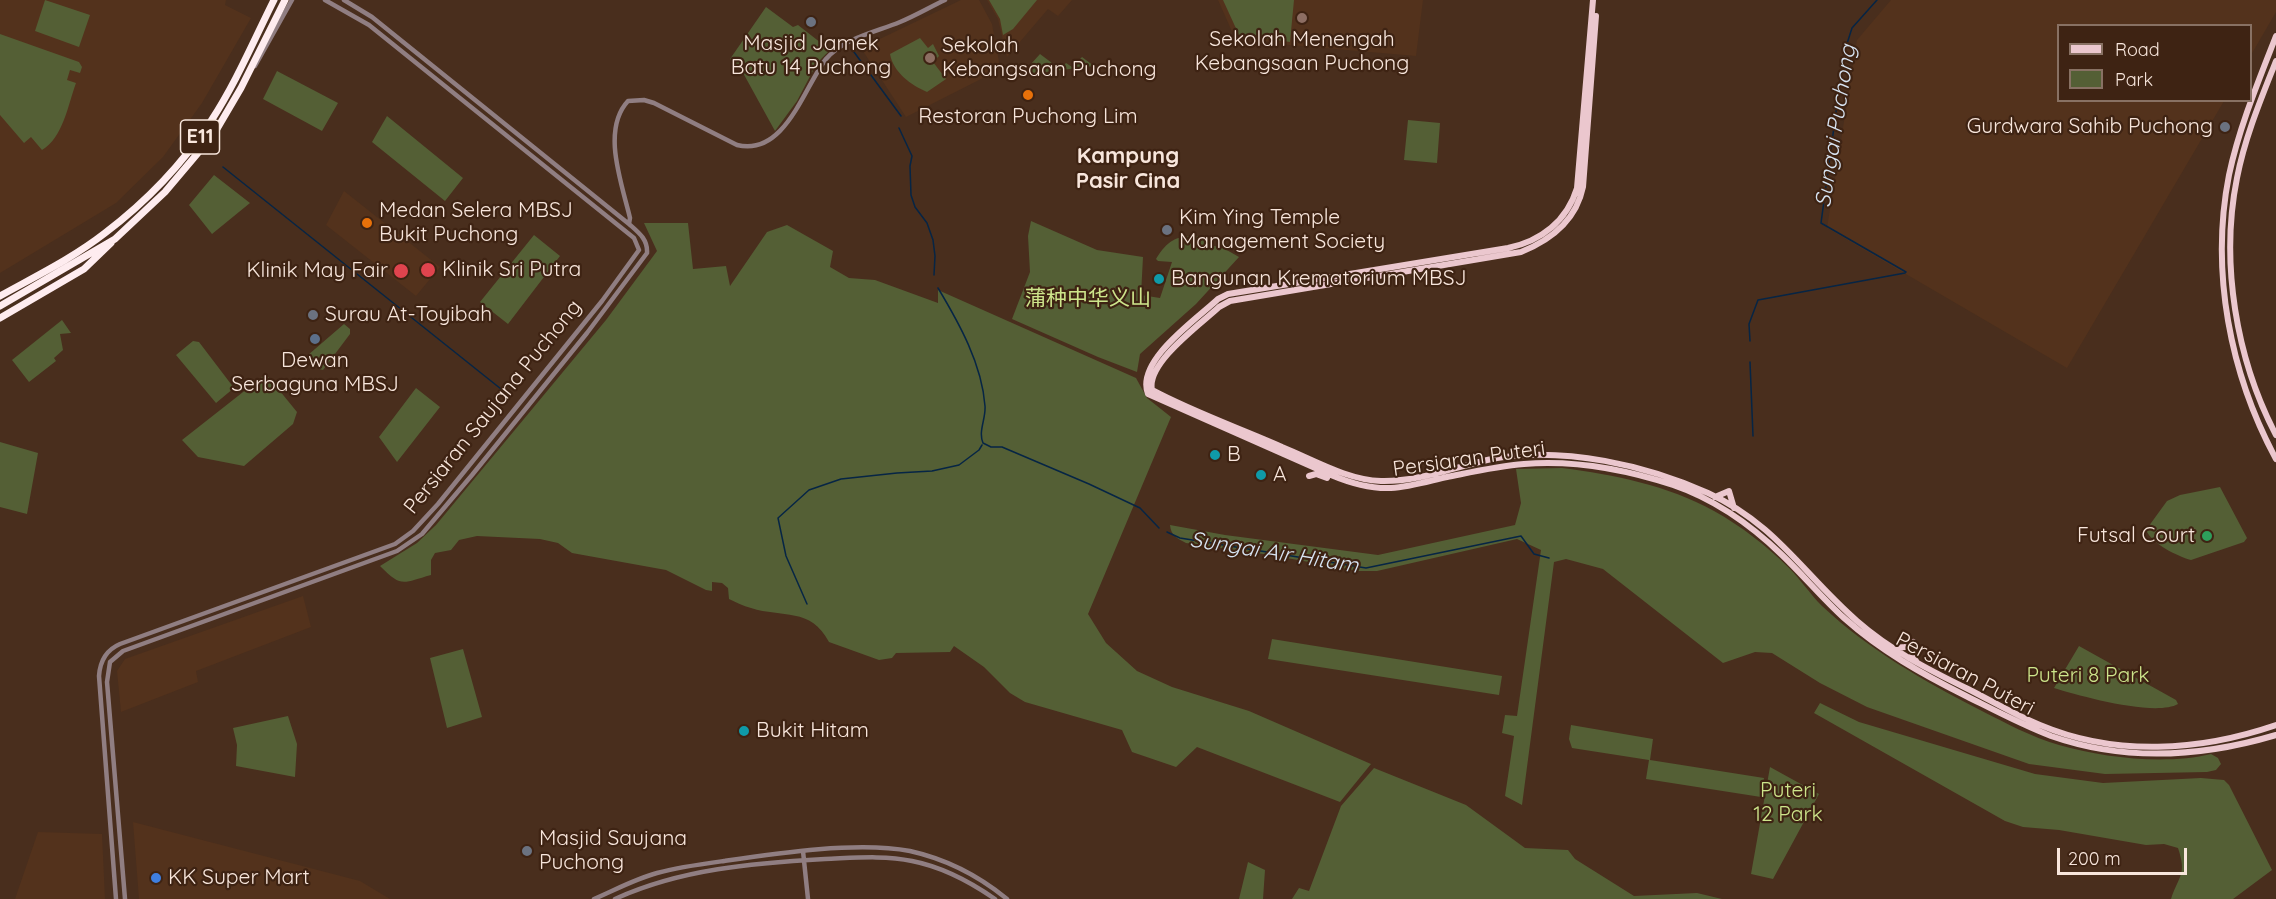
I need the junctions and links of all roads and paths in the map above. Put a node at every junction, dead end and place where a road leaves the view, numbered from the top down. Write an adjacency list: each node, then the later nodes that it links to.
1 (274, 0): 17 (highway, E11)
2 (285, 0): 11 (highway, E11)
3 (292, 0): 11 (street)
4 (325, 0): 35 (street, Persiaran Saujana Puchong)
5 (344, 0): 14 (street, Persiaran Saujana Puchong)
6 (945, 0): 14 (street)
7 (1595, 0): 9 (main road)
8 (2276, 37): 12 (main road)
9 (1591, 50): 24 (main road, Persiaran Puteri); 25 (main road, Persiaran Puteri)
10 (2276, 61): 21 (main road)
11 (241, 88): 15 (highway, E11)
12 (2252, 100)
13 (2251, 102): 22 (main road)
14 (629, 224): 36 (street, Persiaran Saujana Puchong)
15 (115, 239): 16 (highway); 18 (highway, E11)
16 (54, 286): 19 (highway); 20 (highway)
17 (0, 296)
18 (0, 306)
19 (0, 318)
20 (0, 323)
21 (2276, 435)
22 (2275, 457)
23 (1309, 476): 24 (main road)
24 (1345, 481): 25 (main road, Persiaran Puteri)
25 (1715, 500): 26 (main road, Persiaran Puteri); 27 (main road); 28 (main road, Persiaran Puteri)
26 (1725, 502): 27 (main road, Persiaran Puteri); 28 (main road)
27 (1734, 508): 29 (main road, Persiaran Puteri)
28 (1735, 517): 32 (main road, Persiaran Puteri)
29 (1894, 648): 30 (main road, Persiaran Puteri); 30 (main road)
30 (1917, 663): 31 (main road, Persiaran Puteri)
31 (2276, 725)
32 (2276, 735)
33 (802, 851): 34 (street); 37 (street); 41 (street)
34 (804, 860): 38 (street); 39 (street); 40 (street)
35 (116, 899)
36 (125, 899)
37 (594, 899)
38 (615, 899)
39 (808, 899)
40 (995, 899)
41 (1007, 899)

